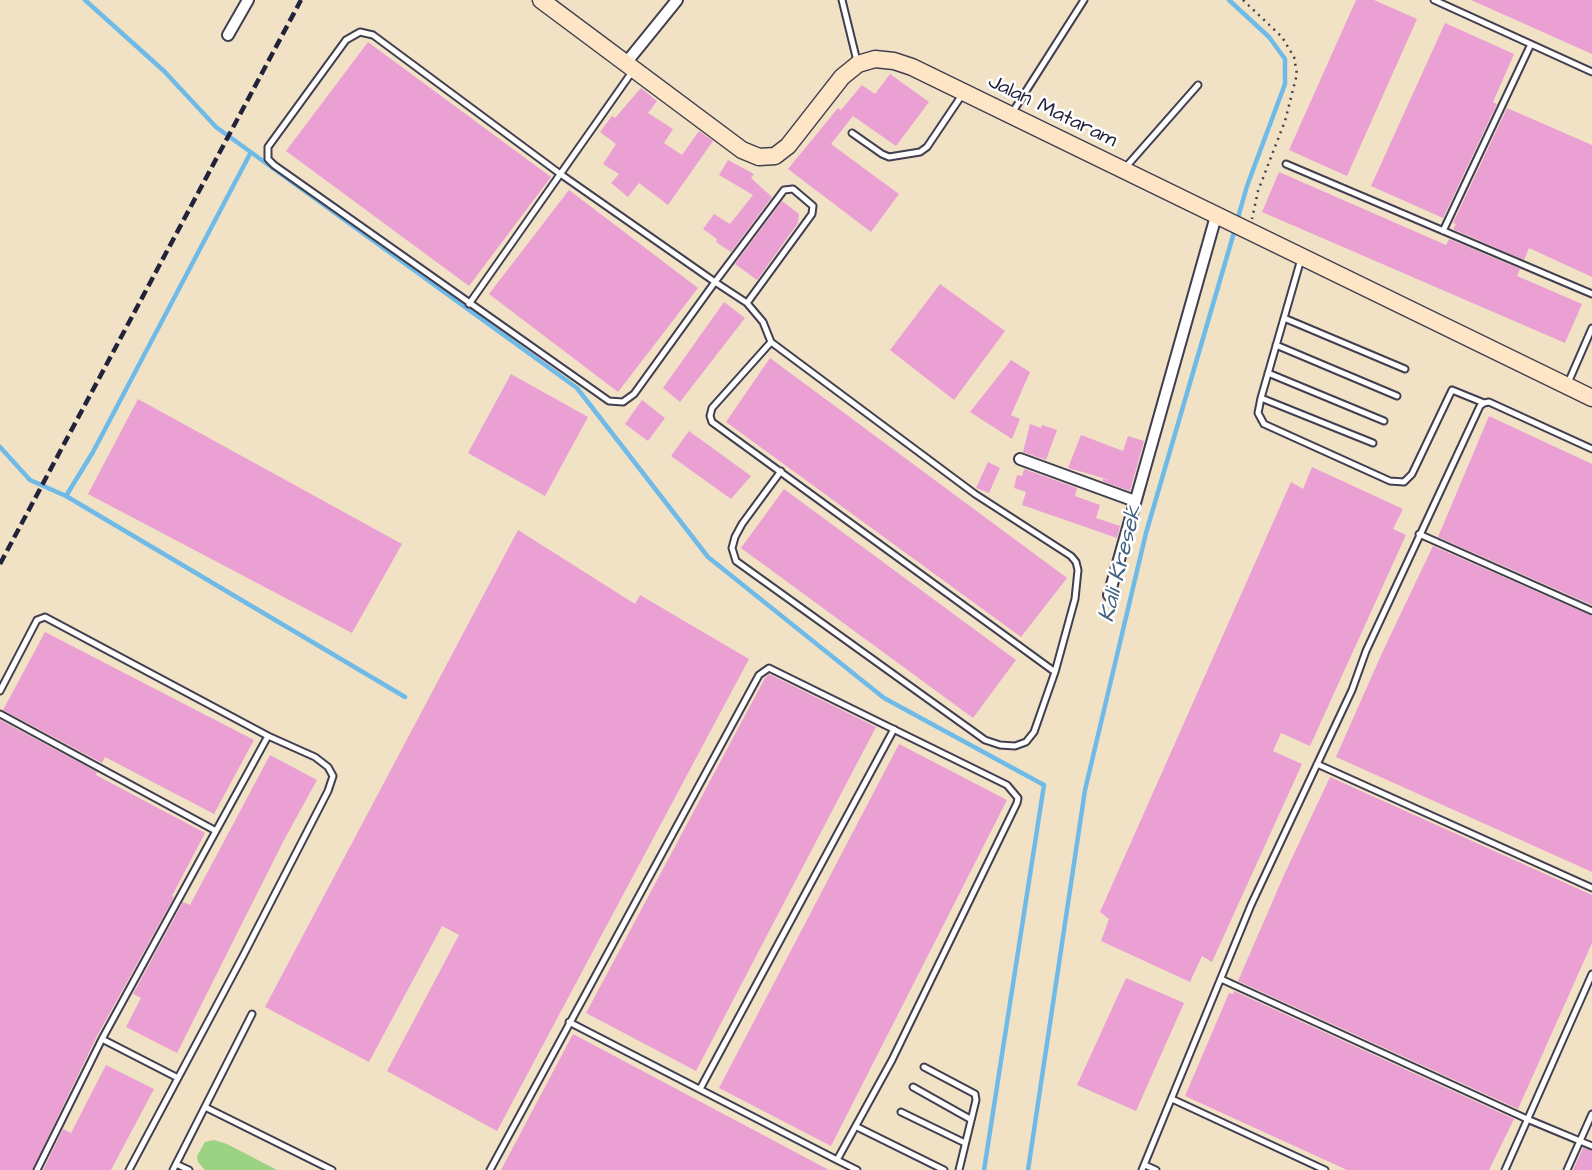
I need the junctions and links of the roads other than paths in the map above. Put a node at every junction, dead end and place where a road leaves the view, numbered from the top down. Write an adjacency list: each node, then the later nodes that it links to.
1 (248, 0): 7 (street)
2 (541, 0): 10 (main road)
3 (677, 0): 10 (street)
4 (842, 0): 9 (lane)
5 (1084, 0): 14 (lane)
6 (1434, 0): 8 (lane)
7 (228, 35)
8 (1531, 44): 11 (lane); 20 (lane)
9 (858, 64): 10 (main road); 13 (main road, Jalan Mataram)
10 (630, 66): 18 (lane)
11 (1592, 72)
12 (1198, 85): 17 (lane)
13 (964, 92): 14 (main road, Jalan Mataram); 15 (lane)
14 (1011, 115): 17 (main road, Jalan Mataram)
15 (852, 133)
16 (1286, 164): 20 (lane)
17 (1123, 171): 19 (main road, Jalan Mataram)
18 (559, 173): 22 (lane); 25 (lane); 25 (lane)
19 (1219, 217): 21 (main road, Jalan Mataram); 42 (street)
20 (1443, 231): 23 (lane)
21 (1302, 258): 26 (lane); 32 (main road, Jalan Mataram)
22 (715, 282): 24 (lane); 24 (lane); 25 (lane)
23 (1592, 294)
24 (747, 303): 28 (lane)
25 (469, 304)
26 (1284, 318): 29 (lane); 30 (lane)
27 (1592, 328): 32 (lane)
28 (771, 342): 41 (lane); 46 (lane)
29 (1276, 345): 31 (lane); 33 (lane)
30 (1405, 369)
31 (1268, 373): 34 (lane); 37 (lane)
32 (1567, 386): 35 (main road, Jalan Mataram)
33 (1397, 396)
34 (1261, 398): 36 (lane); 38 (lane)
35 (1592, 398)
36 (1484, 403): 39 (lane); 43 (lane)
37 (1384, 421)
38 (1373, 443)
39 (1592, 449)
40 (1020, 459): 42 (street)
41 (781, 471): 46 (lane); 46 (lane)
42 (1135, 502): 44 (street)
43 (1419, 534): 45 (lane); 51 (lane)
44 (1109, 594)
45 (1592, 611)
46 (1055, 672)
47 (0, 691): 50 (lane)
48 (0, 714): 52 (lane)
49 (894, 729): 57 (lane); 62 (lane); 69 (lane)
50 (268, 736): 52 (lane); 60 (lane)
51 (1317, 764): 53 (lane); 55 (lane)
52 (216, 831): 58 (lane)
53 (1592, 888)
54 (1592, 974): 68 (lane)
55 (1222, 979): 63 (lane); 68 (lane)
56 (252, 1014): 64 (lane)
57 (569, 1022): 62 (lane); 80 (lane)
58 (102, 1039): 60 (lane); 76 (lane)
59 (924, 1067): 67 (lane)
60 (178, 1078): 77 (lane)
61 (913, 1087): 67 (lane)
62 (700, 1089): 73 (lane)
63 (1172, 1099): 75 (lane); 85 (lane)
64 (205, 1107): 74 (lane); 79 (lane)
65 (901, 1112): 71 (lane)
66 (1592, 1114): 70 (lane)
67 (970, 1119): 71 (lane)
68 (1527, 1119): 70 (lane); 86 (lane)
69 (857, 1127): 73 (lane); 82 (lane)
70 (1580, 1141): 72 (lane); 87 (lane)
71 (965, 1143): 83 (lane)
72 (1592, 1146)
73 (837, 1160): 81 (lane)
74 (175, 1167): 78 (lane)
75 (1144, 1167): 84 (lane)
76 (37, 1170)
77 (129, 1170)
78 (189, 1170)
79 (330, 1170)
80 (490, 1170)
81 (857, 1170)
82 (944, 1170)
83 (959, 1170)
84 (1156, 1170)
85 (1325, 1170)
86 (1505, 1170)
87 (1567, 1170)

